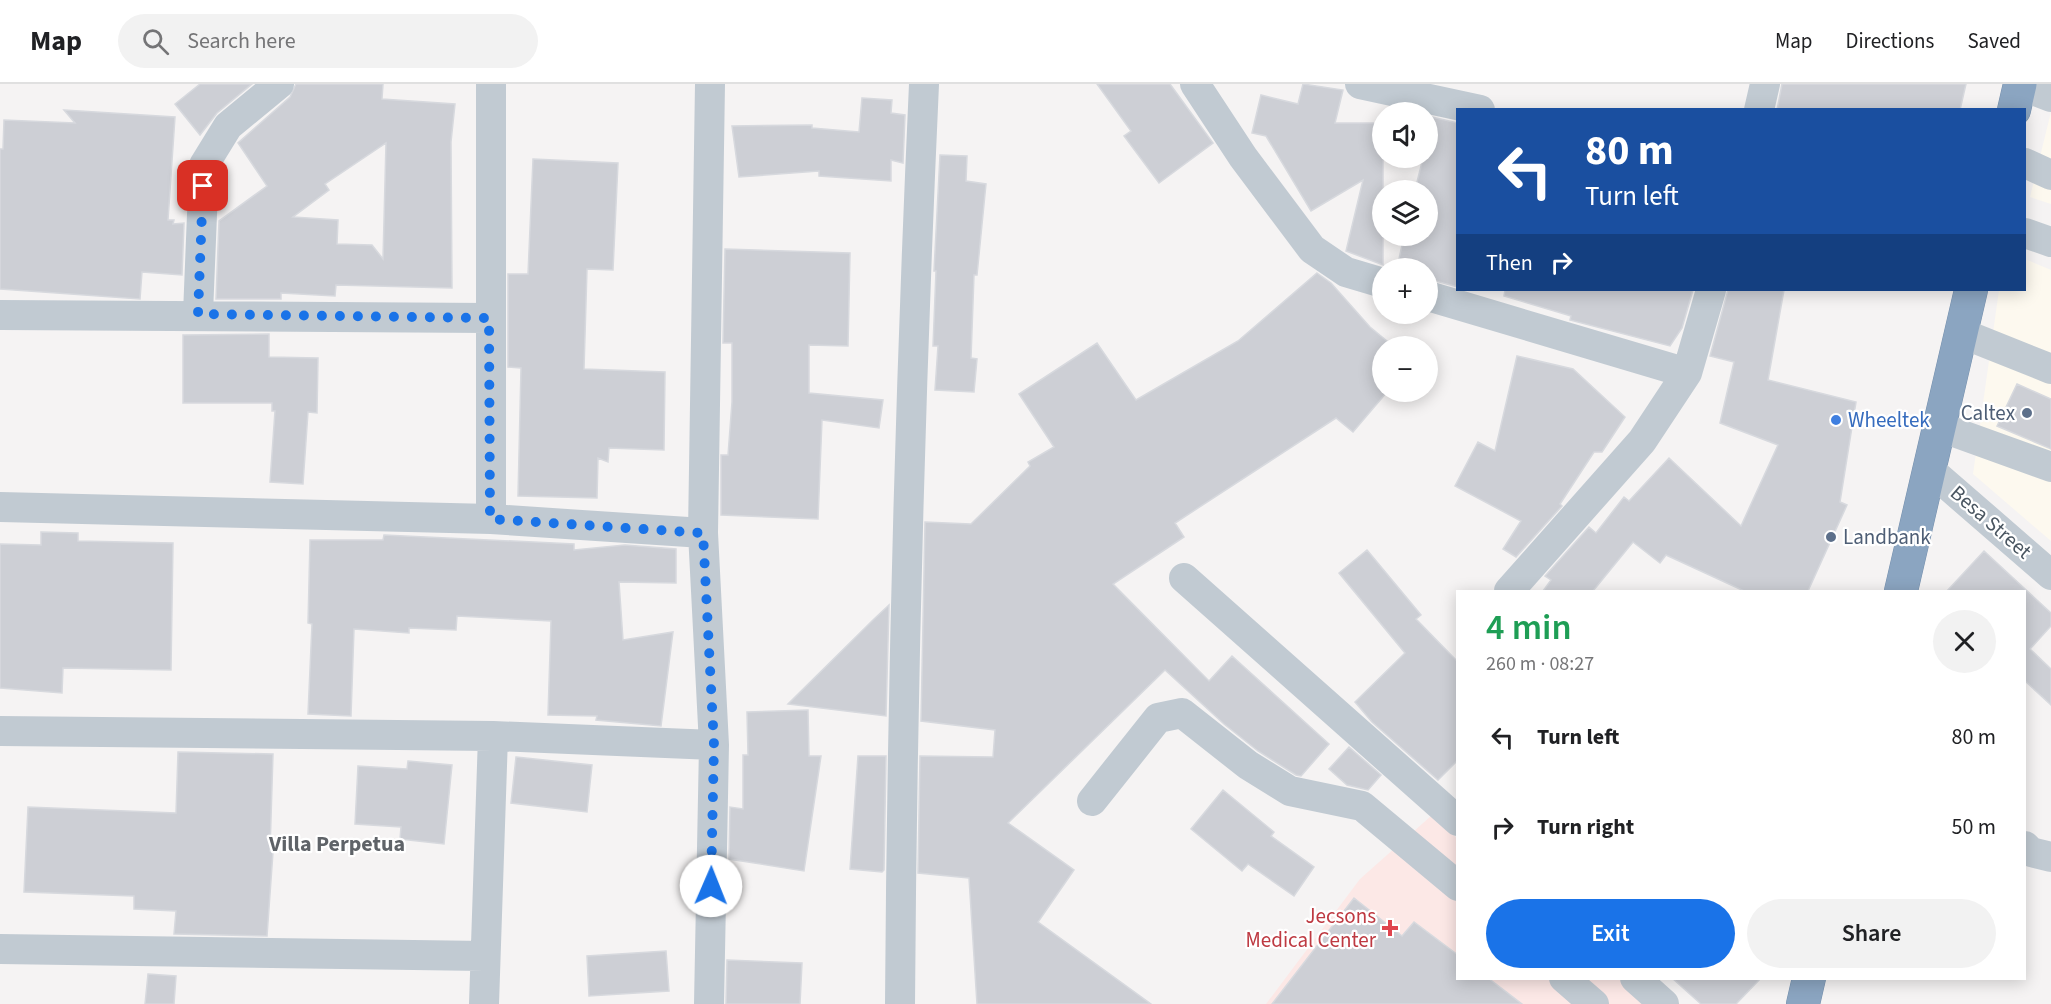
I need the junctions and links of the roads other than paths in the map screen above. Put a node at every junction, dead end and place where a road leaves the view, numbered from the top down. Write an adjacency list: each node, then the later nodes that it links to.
1 (279, 84): 20 (street)
2 (490, 84): 22 (street)
3 (710, 84): 31 (street)
4 (924, 84): 51 (street)
5 (1196, 84): 16 (street)
6 (1360, 84): 10 (street)
7 (1765, 84): 11 (street)
8 (2018, 93): 9 (street)
9 (2051, 97)
10 (1471, 108)
11 (1759, 108)
12 (2026, 163): 13 (street)
13 (2051, 175)
14 (2026, 233): 15 (street)
15 (2051, 242)
16 (1372, 280)
17 (1711, 291): 25 (street)
18 (1971, 291): 23 (highway)
19 (1438, 299): 25 (street)
20 (198, 314): 21 (street); 22 (street)
21 (0, 315)
22 (489, 318): 30 (street)
23 (1961, 333): 24 (street); 26 (highway)
24 (2051, 369)
25 (1688, 373): 34 (street)
26 (1940, 427): 27 (street); 28 (highway)
27 (2051, 467)
28 (1930, 470): 32 (street, Besa Street); 35 (highway)
29 (0, 507): 30 (street)
30 (490, 519): 31 (street)
31 (703, 533): 38 (street)
32 (2051, 575)
33 (1184, 578): 40 (street)
34 (1510, 590)
35 (1901, 590)
36 (0, 731): 37 (street)
37 (493, 736): 38 (street); 45 (street)
38 (714, 745): 50 (street)
39 (1092, 801): 43 (street)
40 (1456, 819)
41 (2026, 847): 42 (street)
42 (2051, 857)
43 (1456, 884)
44 (0, 949): 45 (street)
45 (484, 956): 49 (street)
46 (1566, 980): 52 (street)
47 (1637, 980): 53 (street)
48 (1809, 980): 54 (highway)
49 (484, 1004)
50 (709, 1004)
51 (900, 1004)
52 (1594, 1004)
53 (1664, 1004)
54 (1803, 1004)

